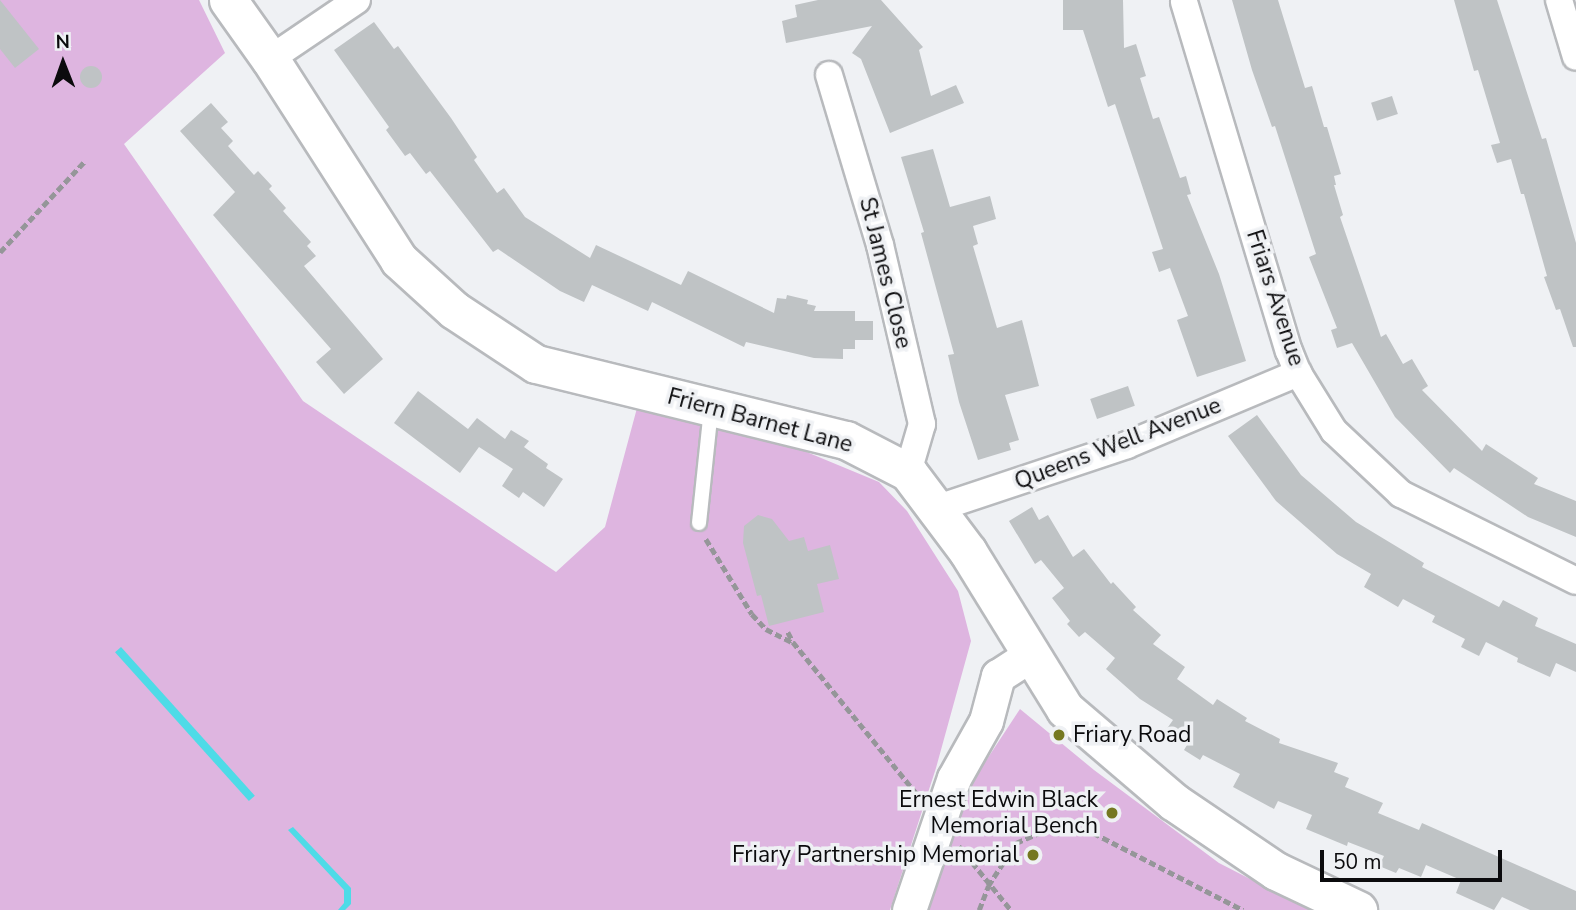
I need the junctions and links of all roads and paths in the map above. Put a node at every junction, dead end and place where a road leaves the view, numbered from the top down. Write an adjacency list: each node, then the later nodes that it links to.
1 (228, 0): 6 (main road, Friern Barnet Lane)
2 (357, 0): 6 (street)
3 (1559, 0): 5 (street)
4 (1185, 2): 10 (street, Friars Avenue)
5 (1576, 57)
6 (270, 59): 11 (main road, Friern Barnet Lane)
7 (829, 75): 12 (street, St James Close)
8 (85, 161): 9 (path)
9 (0, 252)
10 (1298, 373): 13 (street, Queens Well Avenue); 15 (street, Friars Avenue)
11 (711, 407): 12 (main road, Friern Barnet Lane); 14 (lane)
12 (908, 472): 13 (main road, Friern Barnet Lane)
13 (935, 509): 18 (main road, Friern Barnet Lane)
14 (699, 523): 17 (path)
15 (1576, 581)
16 (788, 632): 17 (path)
17 (793, 642): 19 (path)
18 (1030, 655): 19 (street); 25 (main road, Friern Barnet Lane)
19 (940, 822): 20 (path); 21 (street)
20 (988, 886): 22 (path); 23 (path); 24 (path)
21 (909, 910)
22 (979, 910)
23 (1011, 910)
24 (1243, 910)
25 (1358, 910)

